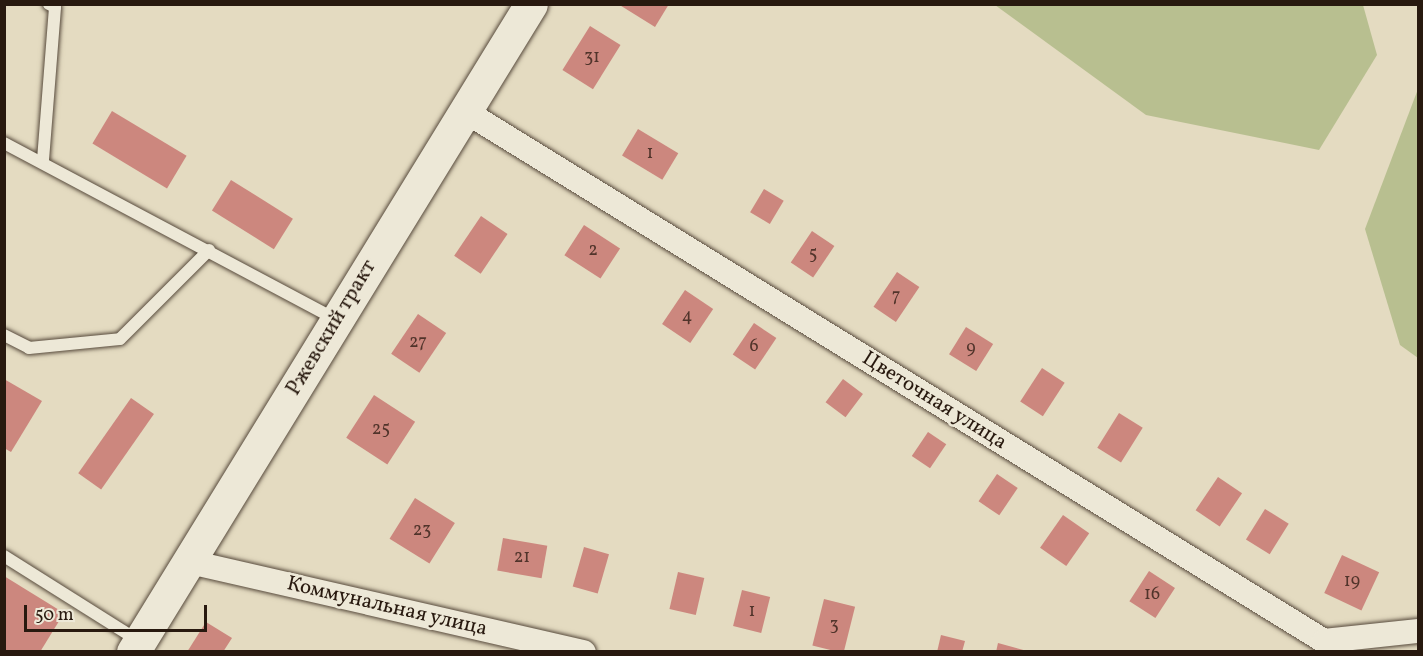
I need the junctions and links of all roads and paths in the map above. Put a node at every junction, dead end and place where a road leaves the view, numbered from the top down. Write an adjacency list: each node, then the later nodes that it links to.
1 (49, 4): 5 (lane)
2 (531, 4): 3 (main road, Ржевский тракт)
3 (463, 110): 7 (main road, Ржевский тракт); 11 (street, Цветочная улица)
4 (4, 143): 5 (lane)
5 (43, 160): 6 (lane)
6 (209, 250): 7 (lane); 8 (lane)
7 (336, 320): 10 (main road, Ржевский тракт)
8 (4, 335)
9 (4, 556): 12 (lane)
10 (190, 562): 12 (main road, Ржевский тракт); 13 (street, Коммунальная улица)
11 (1419, 631)
12 (137, 646)
13 (584, 651)

